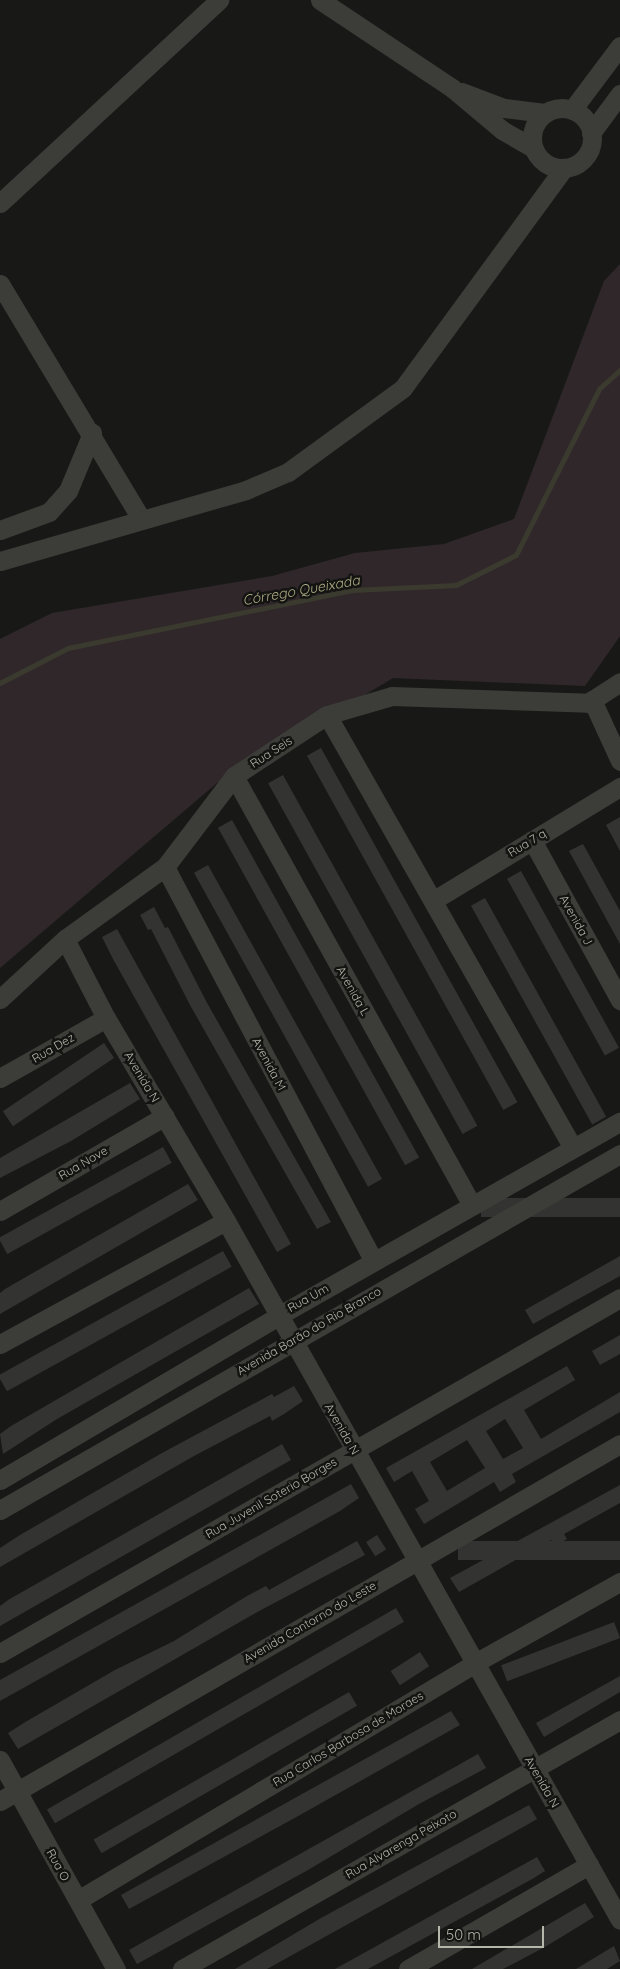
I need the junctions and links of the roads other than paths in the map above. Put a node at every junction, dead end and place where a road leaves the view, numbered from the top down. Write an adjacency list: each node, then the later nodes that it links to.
1 (218, 0): 11 (street)
2 (320, 0): 4 (street)
3 (620, 46): 6 (street)
4 (452, 88): 7 (street); 9 (street)
5 (620, 94): 8 (street)
6 (572, 110): 7 (street); 8 (street)
7 (545, 113): 9 (street)
8 (591, 133): 10 (street)
9 (533, 148): 10 (street)
10 (564, 168): 14 (street)
11 (0, 203)
12 (0, 284): 13 (street)
13 (92, 433): 14 (street); 15 (street)
14 (142, 520): 16 (street)
15 (2, 526)
16 (0, 561)
17 (620, 682): 18 (street, Rua Seis)
18 (592, 700): 19 (street, Rua Seis); 20 (street)
19 (327, 715): 21 (street, Rua Seis); 25 (street)
20 (620, 761)
21 (234, 776): 24 (street, Rua Seis); 35 (street, Avenida L)
22 (620, 787): 23 (street, Rua 7 q)
23 (532, 840): 25 (street, Rua 7 q); 28 (street, Avenida J)
24 (165, 867): 26 (street, Rua Seis); 38 (street, Avenida M)
25 (434, 900): 33 (street)
26 (65, 939): 27 (street, Rua Seis); 29 (street, Avenida N)
27 (0, 999)
28 (620, 1000)
29 (106, 1018): 30 (street, Rua Dez); 31 (street, Avenida N)
30 (0, 1078)
31 (165, 1116): 36 (street, Rua Nove); 37 (street, Avenida N)
32 (620, 1122): 33 (street, Rua Um)
33 (573, 1148): 35 (street, Rua Um)
34 (620, 1154): 41 (street, Avenida Barão do Rio Branco)
35 (472, 1205): 38 (street, Rua Um)
36 (0, 1211)
37 (226, 1221): 40 (street, Avenida N); 42 (street)
38 (374, 1261): 40 (street, Rua Um)
39 (620, 1298): 44 (street, Rua Juvenil Soterio Borges)
40 (278, 1316): 41 (street, Avenida N); 45 (street, Rua Um)
41 (292, 1340): 44 (street, Avenida N); 46 (street, Avenida Barão do Rio Branco)
42 (0, 1344)
43 (620, 1444): 47 (street, Avenida Contorno do Leste)
44 (354, 1450): 47 (street, Avenida N); 49 (street, Rua Juvenil Soterio Borges)
45 (0, 1480)
46 (0, 1510)
47 (417, 1561): 50 (street, Avenida N); 54 (street, Avenida Contorno do Leste)
48 (620, 1582): 50 (street, Rua Carlos Barbosa de Moraes)
49 (0, 1653)
50 (475, 1663): 53 (street, Avenida N); 57 (street, Rua Carlos Barbosa de Moraes)
51 (620, 1720): 53 (street, Rua Alvarenga Peixoto)
52 (0, 1760): 54 (street, Rua O)
53 (534, 1768): 56 (street, Avenida N); 60 (street, Rua Alvarenga Peixoto)
54 (17, 1791): 55 (street, Avenida Contorno do Leste); 57 (street, Rua O)
55 (0, 1800)
56 (589, 1865): 58 (street, Avenida N); 61 (street)
57 (78, 1900): 59 (street, Rua O)
58 (620, 1920)
59 (116, 1969)
60 (182, 1969)
61 (408, 1969)

